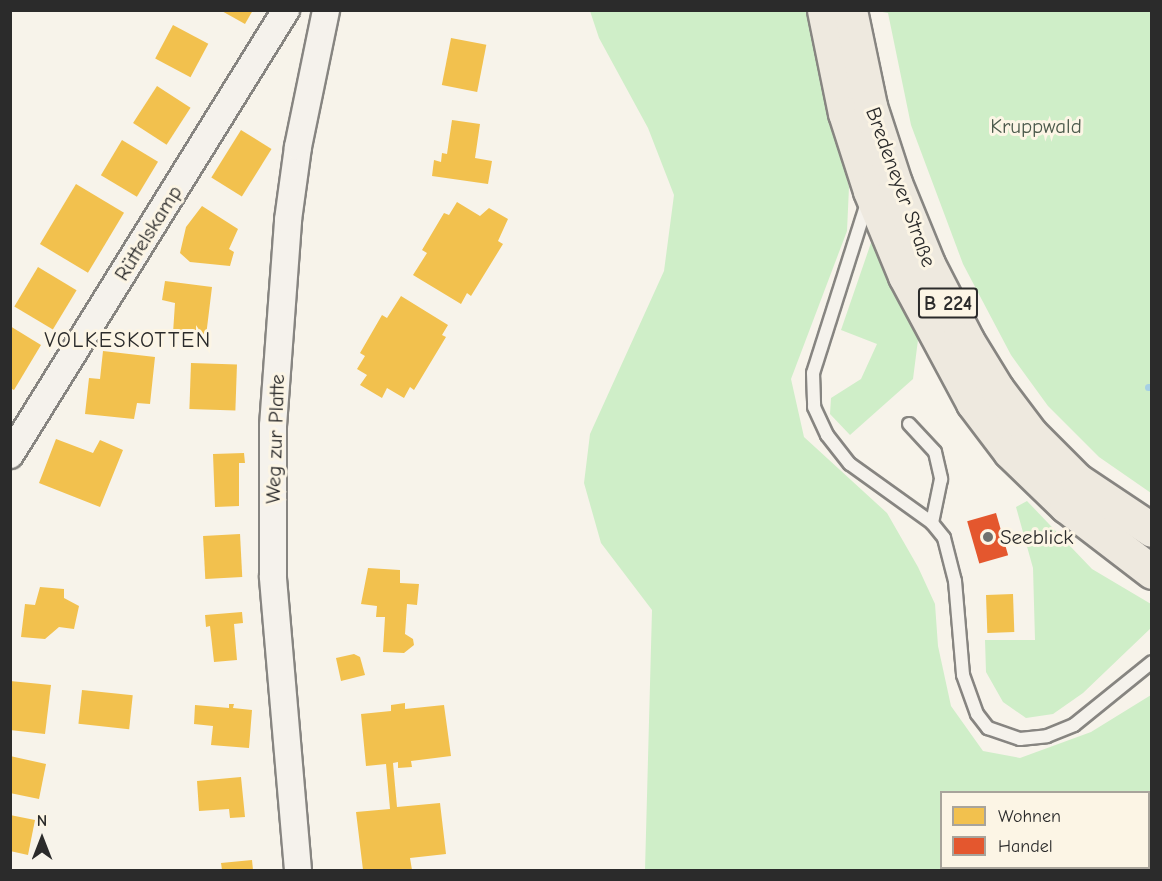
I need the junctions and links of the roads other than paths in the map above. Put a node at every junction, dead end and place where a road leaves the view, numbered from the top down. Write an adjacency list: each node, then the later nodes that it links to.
1 (285, 10): 7 (street, Rüttelskamp)
2 (326, 10): 12 (street, Weg zur Platte)
3 (824, 10): 5 (main road, Bredeneyer Straße / B 224)
4 (850, 10): 9 (main road, Bredeneyer Straße / B 224)
5 (870, 191): 8 (lane, Bredeneyer Straße); 10 (main road, Bredeneyer Straße / B 224)
6 (909, 424): 8 (lane)
7 (10, 455)
8 (932, 523): 11 (lane, Bredeneyer Straße)
9 (1152, 530)
10 (1152, 572)
11 (1152, 662)
12 (298, 870)

